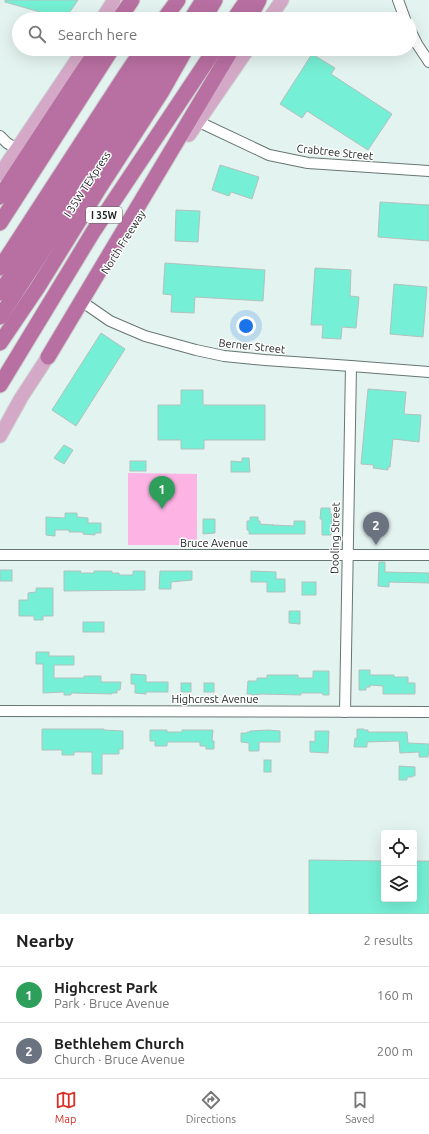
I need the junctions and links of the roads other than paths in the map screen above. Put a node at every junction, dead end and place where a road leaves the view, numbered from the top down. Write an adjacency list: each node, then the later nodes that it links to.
1 (114, 0): 12 (main road)
2 (132, 0): 13 (highway)
3 (144, 0): 14 (highway)
4 (178, 0): 15 (highway)
5 (189, 0): 16 (highway)
6 (203, 0): 17 (highway)
7 (215, 0): 18 (highway)
8 (247, 0): 19 (highway)
9 (259, 0): 20 (highway)
10 (282, 0): 21 (main road)
11 (398, 0): 22 (street)
12 (106, 12)
13 (124, 12)
14 (136, 12)
15 (169, 12)
16 (181, 12)
17 (195, 12)
18 (208, 12)
19 (239, 12)
20 (253, 12)
21 (274, 12)
22 (402, 12)
23 (417, 44): 34 (street)
24 (79, 56): 37 (main road)
25 (93, 56): 40 (highway)
26 (107, 56): 41 (highway)
27 (138, 56): 42 (highway)
28 (152, 56): 43 (highway, I 35W TEXpress)
29 (168, 56): 45 (highway, I 35W TEXpress)
30 (182, 56): 46 (highway)
31 (209, 56): 50 (highway, I 35W)
32 (228, 56): 47 (highway)
33 (243, 56): 35 (main road, North Freeway)
34 (429, 62)
35 (197, 122): 38 (street, Crabtree Street); 44 (main road, North Freeway)
36 (0, 136): 37 (street)
37 (17, 149): 39 (main road)
38 (429, 171)
39 (0, 174)
40 (0, 197)
41 (0, 223)
42 (0, 268)
43 (0, 293)
44 (84, 303): 47 (main road, North Freeway); 48 (street, Berner Street)
45 (0, 318)
46 (0, 343)
47 (48, 357): 51 (main road, North Freeway)
48 (351, 366): 49 (street, Berner Street); 52 (street, Dooling Street)
49 (429, 372)
50 (0, 385)
51 (0, 436)
52 (347, 554): 53 (street, Bruce Avenue); 54 (street, Bruce Avenue); 56 (street, Dooling Street)
53 (0, 555)
54 (429, 555)
55 (0, 711): 56 (street, Highcrest Avenue)
56 (345, 712): 57 (street, Highcrest Avenue)
57 (429, 712)

